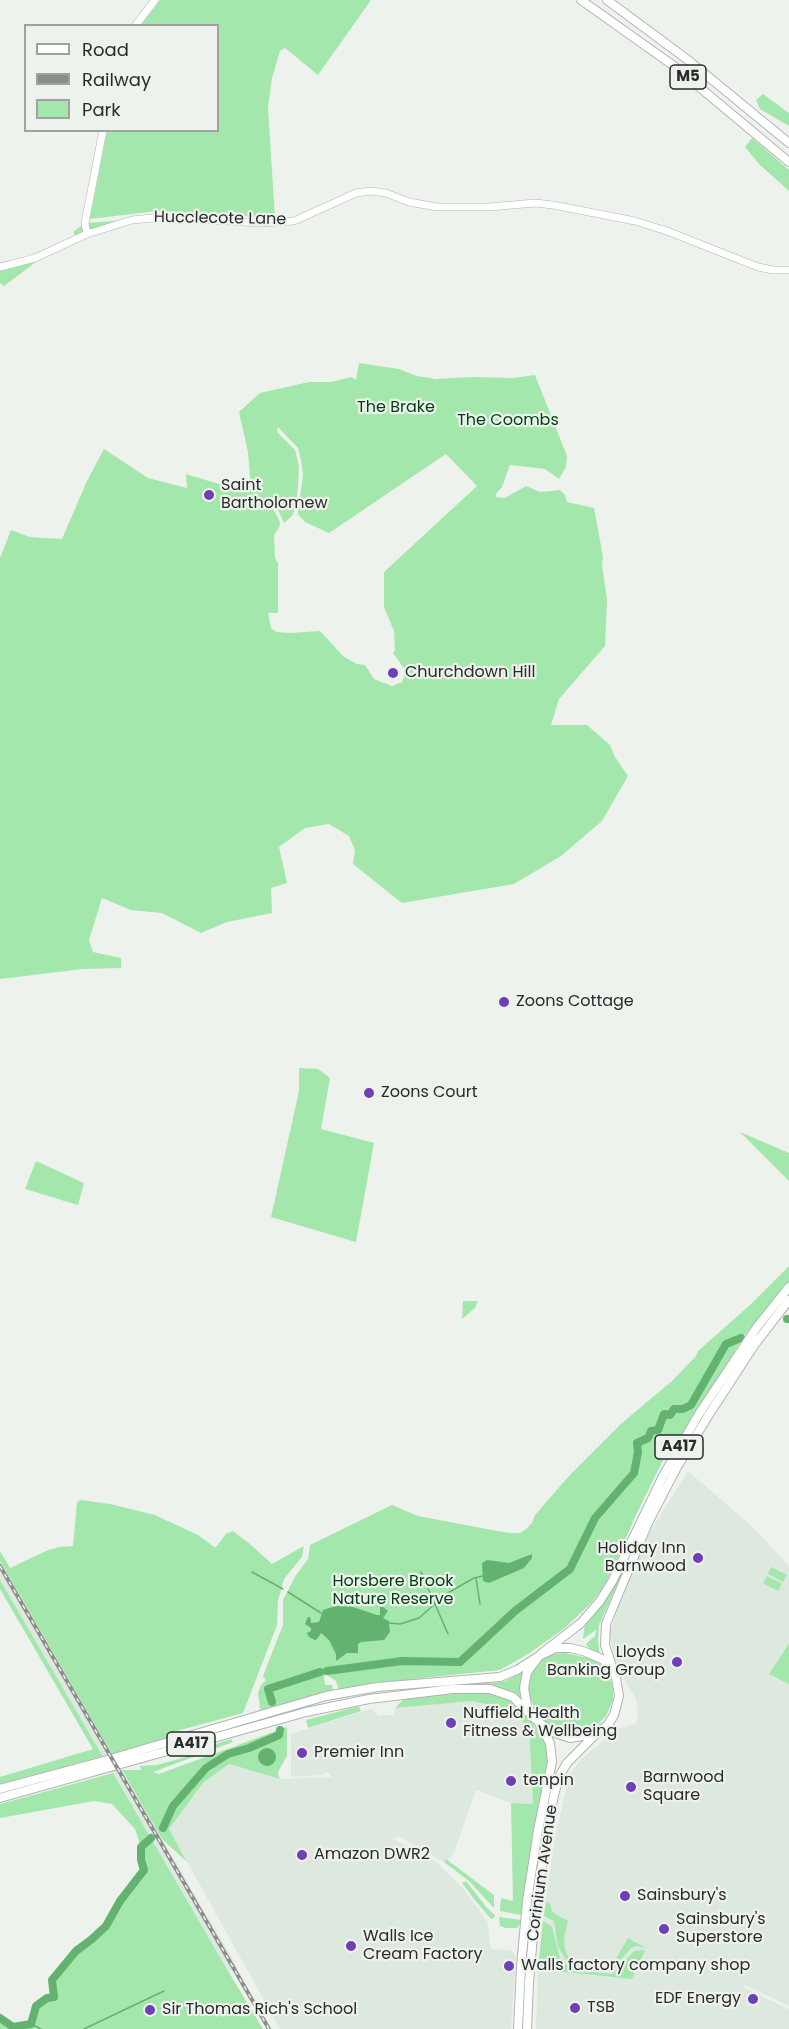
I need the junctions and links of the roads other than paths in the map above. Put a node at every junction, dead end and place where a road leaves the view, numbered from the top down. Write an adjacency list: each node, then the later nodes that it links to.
1 (155, 0): 4 (street)
2 (581, 0): 7 (highway, M5)
3 (607, 0): 6 (highway, M5)
4 (137, 24)
5 (103, 132): 8 (street)
6 (789, 143)
7 (789, 162)
8 (87, 234): 9 (street, Hucclecote Lane); 10 (street, Hucclecote Lane)
9 (0, 267)
10 (789, 270)
11 (789, 1287): 13 (highway, A417)
12 (789, 1300): 14 (highway, A417)
13 (540, 1655): 14 (highway); 15 (highway); 17 (highway, A417)
14 (613, 1669): 16 (highway)
15 (537, 1721): 16 (highway); 18 (highway, A417); 19 (highway, Corinium Avenue / A417)
16 (598, 1732): 20 (highway, Corinium Avenue)
17 (0, 1790)
18 (0, 1798)
19 (518, 2029)
20 (527, 2029)

